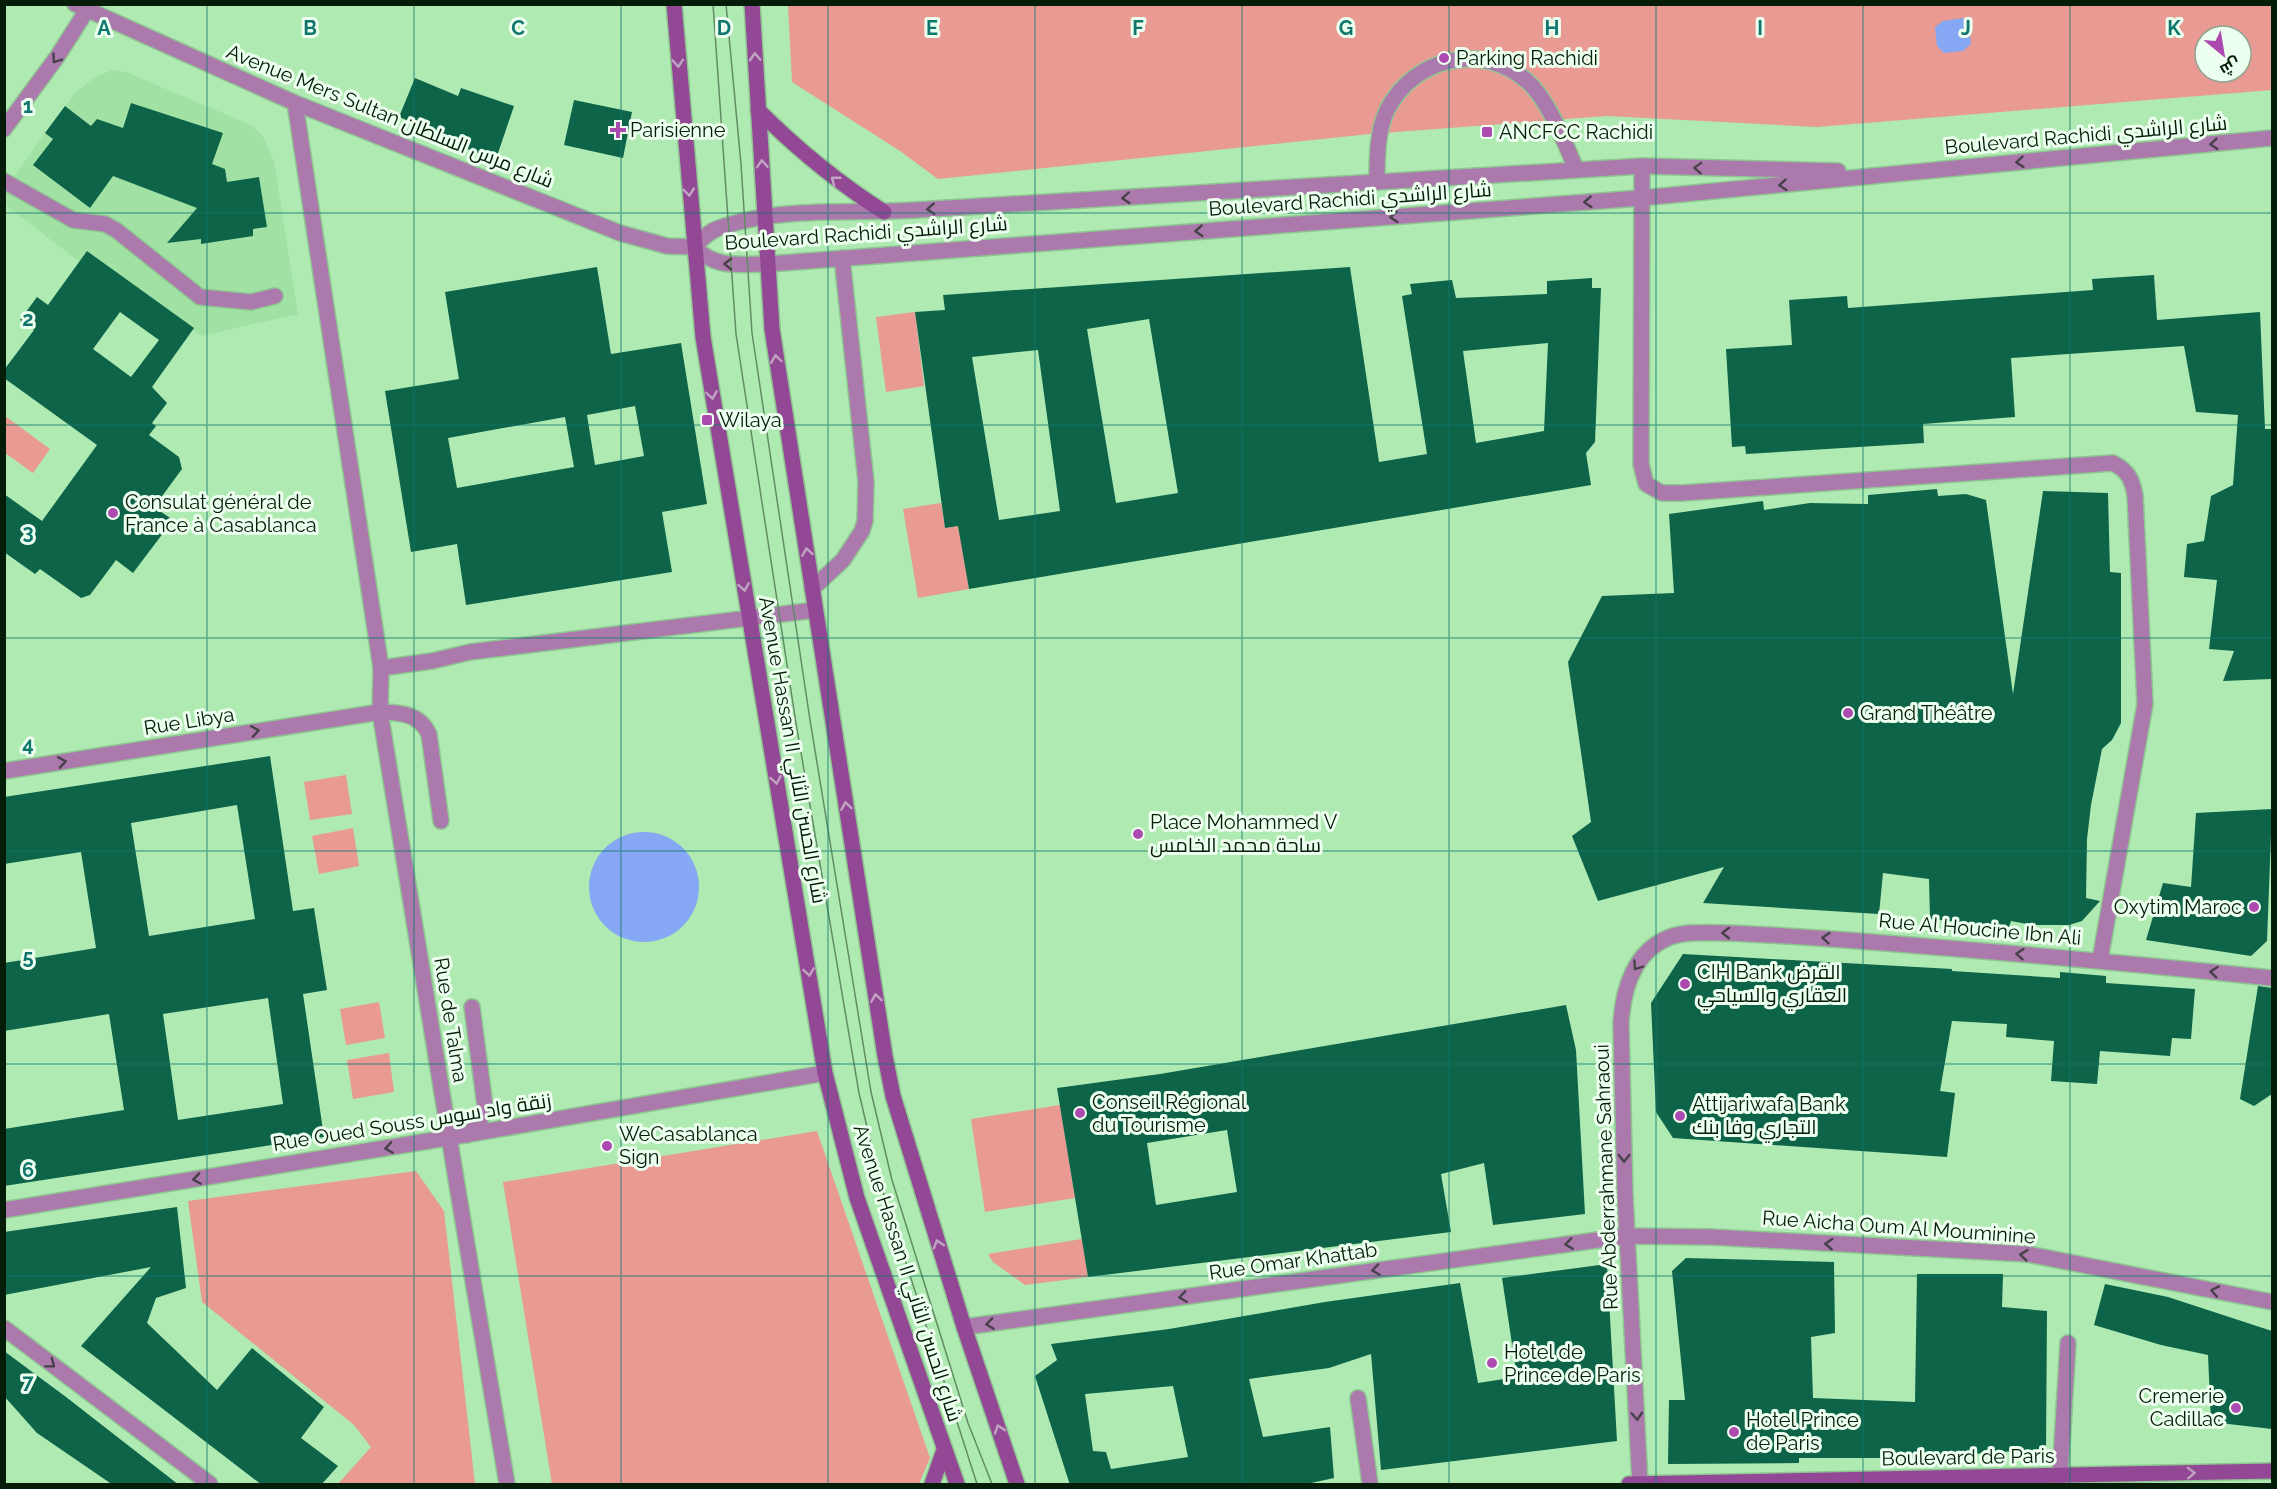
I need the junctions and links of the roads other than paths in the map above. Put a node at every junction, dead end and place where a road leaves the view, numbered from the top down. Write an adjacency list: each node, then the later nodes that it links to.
1 (674, 4): 16 (main road, Avenue Hassan II شارع الحسن الثاني, one-way to 16)
2 (752, 4): 5 (main road, Avenue Hassan II شارع الحسن الثاني, one-way to 2)
3 (81, 7): 4 (street, Avenue Mers Sultan شارع مرس السلطان); 6 (street, one-way to 6)
4 (295, 103): 16 (street, Avenue Mers Sultan شارع مرس السلطان); 23 (street, Rue de Talma)
5 (758, 110): 14 (main road, one-way to 5); 15 (main road, Avenue Hassan II شارع الحسن الثاني, one-way to 5)
6 (4, 129)
7 (2272, 138): 10 (street, Boulevard Rachidi شارع الراشدي, one-way to 10)
8 (1642, 166): 9 (street, Boulevard Rachidi شارع الراشدي); 10 (street, Boulevard Rachidi شارع الراشدي, one-way to 8); 13 (street)
9 (1576, 169): 12 (street, Boulevard Rachidi شارع الراشدي); 12 (street)
10 (1904, 173): 13 (street, Boulevard Rachidi شارع الراشدي, one-way to 13)
11 (4, 182): 19 (street)
12 (1377, 182): 14 (street, Boulevard Rachidi شارع الراشدي, one-way to 14)
13 (1641, 198): 17 (street, Boulevard Rachidi شارع الراشدي, one-way to 17); 28 (street)
14 (884, 212): 15 (street, Boulevard Rachidi شارع الراشدي)
15 (765, 218): 16 (street, Boulevard Rachidi شارع الراشدي); 18 (main road, Avenue Hassan II شارع الحسن الثاني)
16 (694, 248): 18 (street, Boulevard Rachidi شارع الراشدي, one-way to 16); 22 (main road, Avenue Hassan II شارع الحسن الثاني, one-way to 22)
17 (842, 258): 18 (street, Boulevard Rachidi شارع الراشدي); 20 (street)
18 (768, 264): 20 (main road, Avenue Hassan II شارع الحسن الثاني, one-way to 18)
19 (275, 296)
20 (812, 589): 21 (main road, Avenue Hassan II شارع الحسن الثاني)
21 (816, 610): 22 (street); 37 (main road, Avenue Hassan II شارع الحسن الثاني, one-way to 21)
22 (750, 618): 23 (street); 31 (main road, Avenue Hassan II شارع الحسن الثاني, one-way to 31)
23 (381, 668): 24 (street, Rue de Talma)
24 (380, 712): 25 (street, Rue Libya, one-way to 24); 26 (street, Rue Libya); 33 (street, Rue de Talma)
25 (4, 771)
26 (441, 821)
27 (1683, 933): 28 (street, Rue Al Houcine Ibn Ali, one-way to 27); 35 (street, Rue Abderrahmane Sahraoui, one-way to 35)
28 (2100, 960): 29 (street, Rue Al Houcine Ibn Ali, one-way to 28)
29 (2272, 978)
30 (472, 1007): 32 (street)
31 (825, 1073): 32 (street, Rue Oued Souss زنقة واد سوس); 41 (main road, Avenue Hassan II شارع الحسن الثاني)
32 (467, 1135): 33 (street, Rue Oued Souss زنقة واد سوس)
33 (447, 1138): 34 (street, Rue Oued Souss زنقة واد سوس, one-way to 34); 46 (street, Rue de Talma)
34 (4, 1210)
35 (1627, 1236): 36 (street, Rue Aicha Oum Al Mouminine, one-way to 35); 37 (street, Rue Omar Khattab, one-way to 37); 44 (street, Rue Abderrahmane Sahraoui, one-way to 44)
36 (2272, 1302)
37 (964, 1327): 49 (main road, Avenue Hassan II شارع الحسن الثاني, one-way to 37)
38 (4, 1328): 45 (street, one-way to 45)
39 (2068, 1343): 43 (street)
40 (1358, 1398): 50 (street)
41 (944, 1450): 47 (main road); 48 (main road, Avenue Hassan II شارع الحسن الثاني)
42 (2272, 1471): 43 (main road, Boulevard de Paris, one-way to 42)
43 (2060, 1477): 44 (main road, Boulevard de Paris)
44 (1636, 1484)
45 (210, 1485)
46 (507, 1485)
47 (932, 1485)
48 (957, 1485)
49 (1017, 1485)
50 (1370, 1485)

